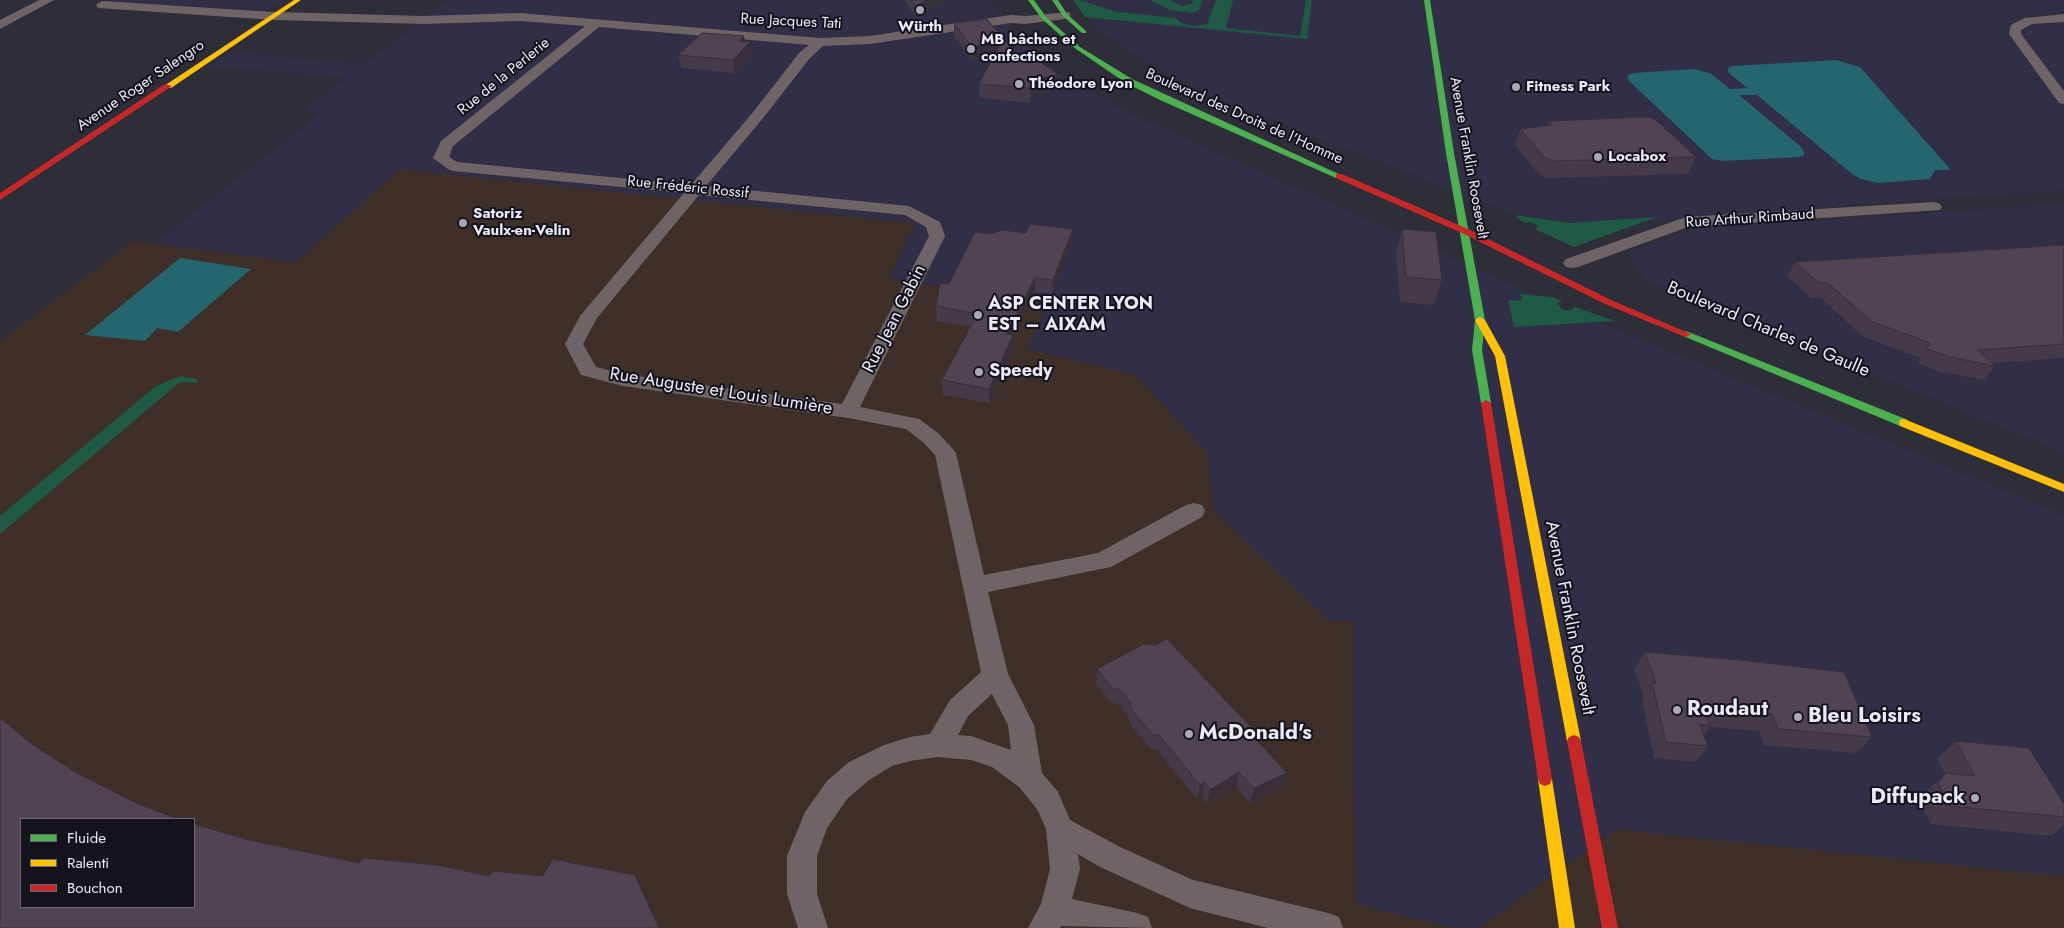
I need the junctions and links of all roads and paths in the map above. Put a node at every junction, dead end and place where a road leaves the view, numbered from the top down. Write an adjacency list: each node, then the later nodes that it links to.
1 (48, 0): 11 (street)
2 (298, 0): 8 (street, Avenue Roger Salengro)
3 (1032, 0): 9 (street, Boulevard des Droits de l'Homme)
4 (1056, 0): 7 (street)
5 (1427, 0): 21 (street, Avenue Franklin Roosevelt)
6 (102, 5): 8 (street, Rue Jacques Tati)
7 (1065, 15): 9 (street, Rue Jacques Tati); 13 (street)
8 (274, 16): 12 (street, Rue Jacques Tati); 18 (street, Avenue Roger Salengro)
9 (1044, 18): 14 (street, Rue Jacques Tati); 23 (street, Boulevard des Droits de l'Homme)
10 (2064, 18): 15 (street)
11 (0, 25)
12 (594, 25): 14 (street, Rue Jacques Tati); 16 (street, Rue de la Perlerie)
13 (1096, 41)
14 (820, 42): 17 (street, Rue Auguste et Louis Lumière)
15 (2064, 100)
16 (441, 158): 17 (street, Rue Frédéric Rossif)
17 (696, 189): 22 (street, Rue Frédéric Rossif); 27 (street, Rue Auguste et Louis Lumière)
18 (0, 197)
19 (1445, 205): 21 (street)
20 (1934, 207): 24 (street, Rue Arthur Rimbaud)
21 (1466, 214): 23 (street, Avenue Franklin Roosevelt)
22 (934, 225): 27 (street, Rue Jean Gabin)
23 (1465, 231): 26 (street, Avenue Franklin Roosevelt); 28 (street, Boulevard Charles de Gaulle)
24 (1568, 261): 25 (street)
25 (1589, 271)
26 (1480, 320): 39 (street, Avenue Franklin Roosevelt); 40 (street, Avenue Franklin Roosevelt)
27 (848, 411): 30 (street, Rue Auguste et Louis Lumière)
28 (2064, 488)
29 (1194, 511): 30 (street)
30 (975, 586): 31 (street, Rue Auguste et Louis Lumière)
31 (996, 675): 32 (street); 33 (street, Rue Auguste et Louis Lumière)
32 (938, 745): 33 (street); 36 (street)
33 (1028, 778): 34 (street)
34 (1060, 829): 35 (street); 38 (street)
35 (1048, 919): 37 (street)
36 (813, 928)
37 (1136, 928)
38 (1328, 928)
39 (1567, 928)
40 (1610, 928)

